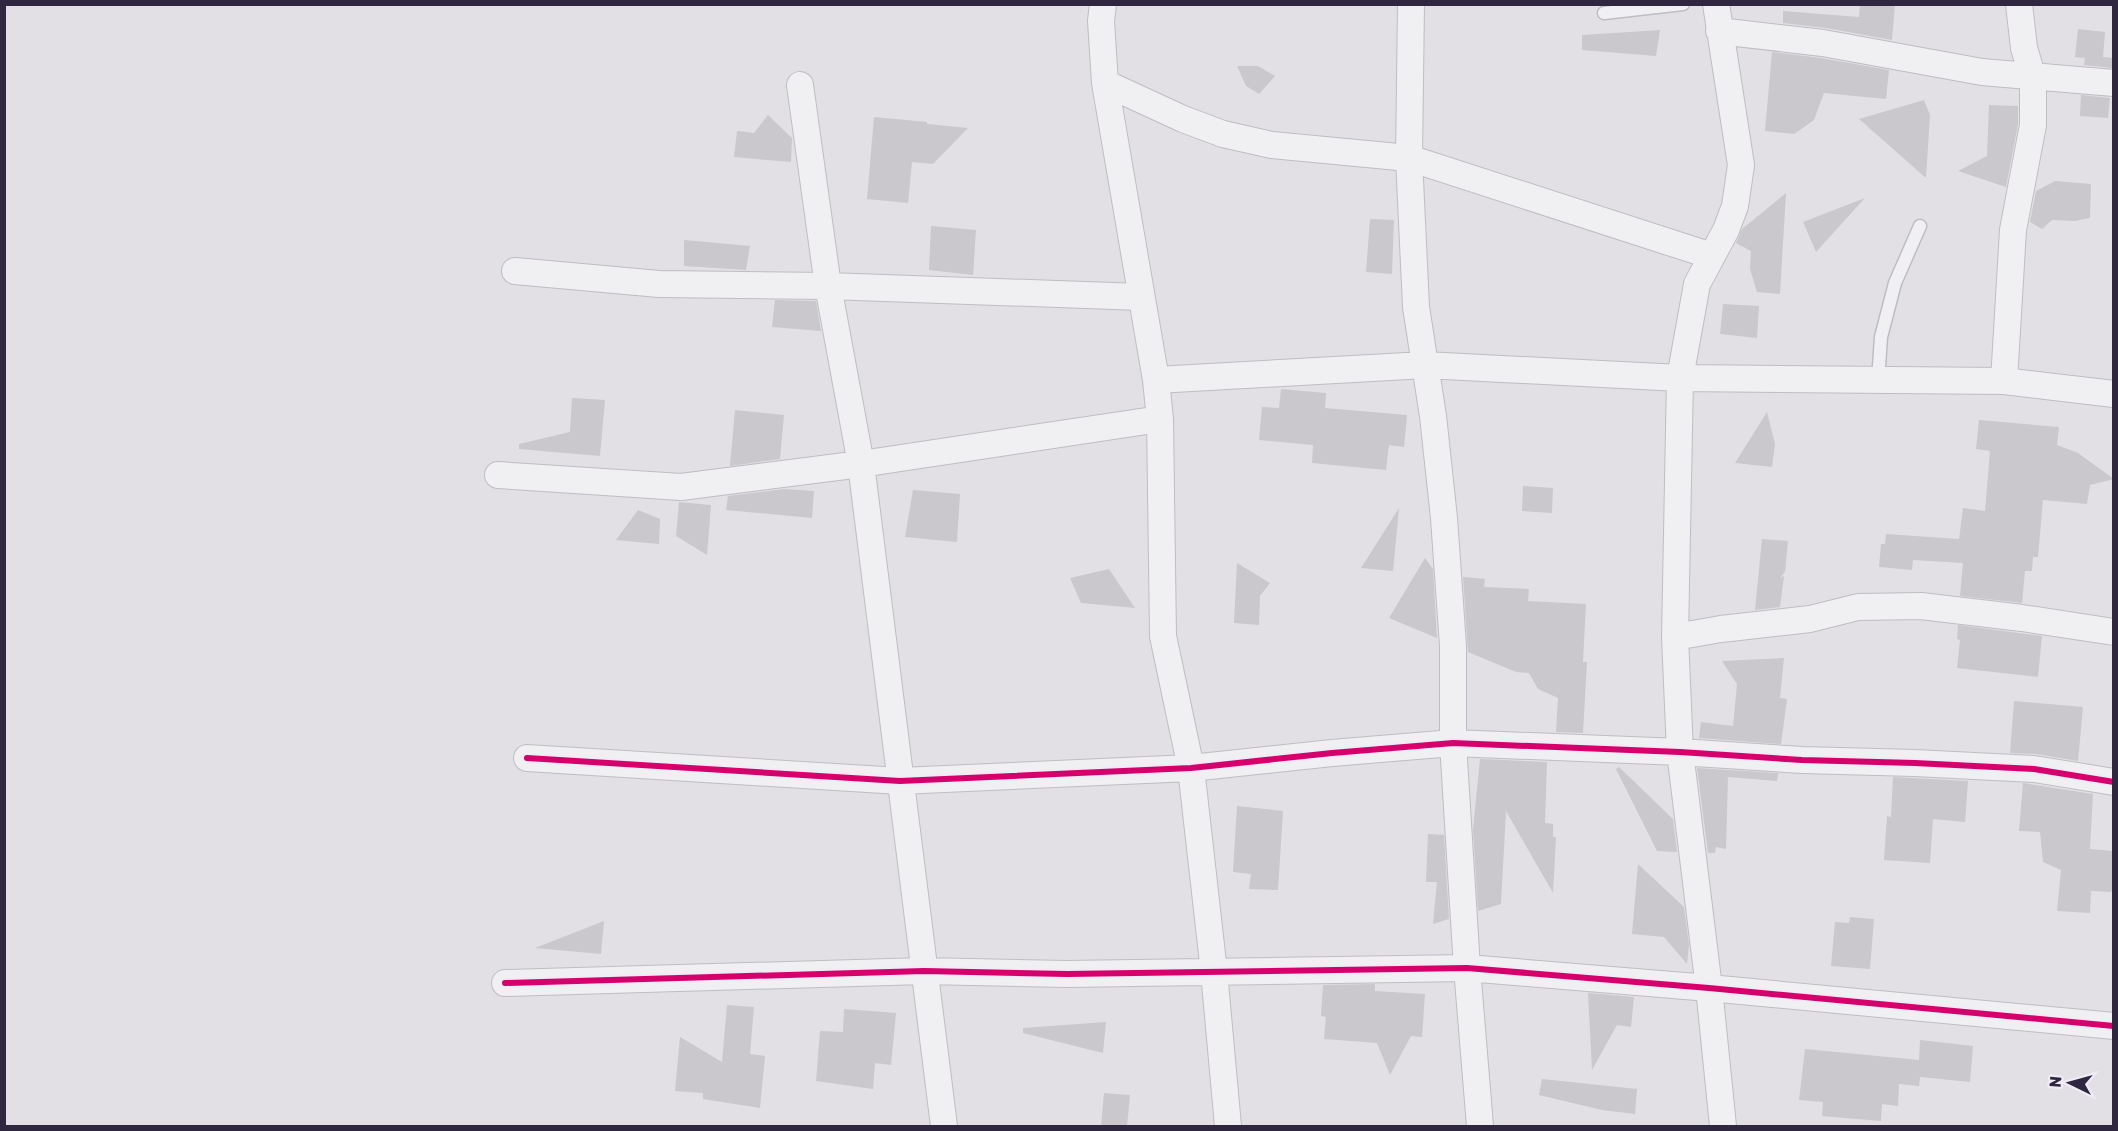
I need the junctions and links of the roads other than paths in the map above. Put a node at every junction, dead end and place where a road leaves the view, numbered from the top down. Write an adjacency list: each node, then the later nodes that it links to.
1 (1103, 4): 9 (street)
2 (1411, 4): 12 (street)
3 (1683, 4): 6 (lane)
4 (1716, 4): 7 (street)
5 (2019, 4): 8 (street)
6 (1604, 13)
7 (1719, 31): 8 (street); 14 (street)
8 (2033, 78): 10 (street); 22 (street)
9 (1105, 83): 12 (street); 17 (street)
10 (2114, 83)
11 (800, 85): 16 (street)
12 (1409, 159): 14 (street); 18 (street)
13 (1920, 226): 21 (lane)
14 (1712, 256): 19 (street)
15 (515, 271): 16 (street)
16 (828, 286): 17 (street); 25 (street)
17 (1141, 297): 20 (street)
18 (1425, 365): 19 (street); 20 (street); 29 (street)
19 (1680, 378): 21 (street); 28 (street)
20 (1156, 380): 24 (street)
21 (1878, 380): 22 (street)
22 (2004, 381): 23 (street)
23 (2114, 394)
24 (1160, 419): 25 (street); 32 (street)
25 (861, 464): 26 (street); 33 (street)
26 (498, 475)
27 (2114, 632): 28 (street)
28 (1675, 638): 30 (street)
29 (1453, 742): 30 (street); 32 (street); 35 (street)
30 (1680, 752): 34 (street); 39 (street)
31 (527, 758): 33 (street)
32 (1191, 768): 33 (street); 37 (street)
33 (900, 781): 36 (street)
34 (2114, 782)
35 (1467, 968): 37 (street); 39 (street); 43 (street)
36 (924, 971): 37 (street); 38 (street); 41 (street)
37 (1214, 972): 42 (street)
38 (505, 983)
39 (1709, 988): 40 (street); 44 (street)
40 (2114, 1026)
41 (944, 1126)
42 (1228, 1126)
43 (1480, 1126)
44 (1723, 1126)

